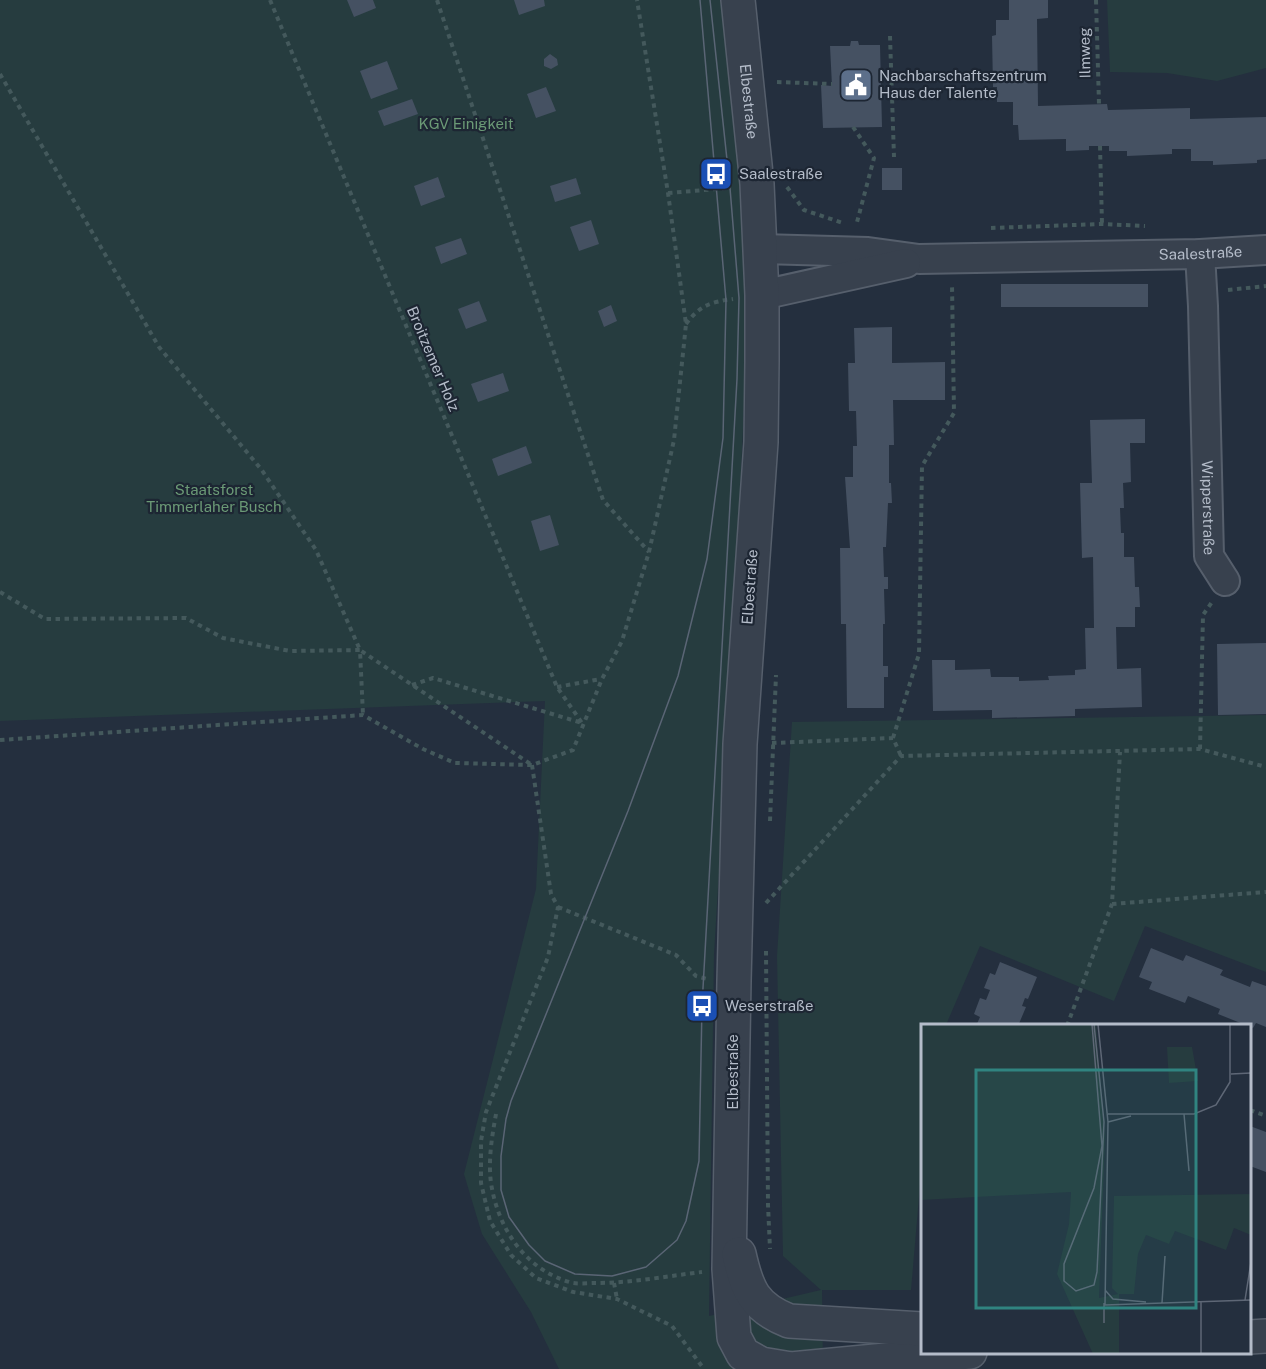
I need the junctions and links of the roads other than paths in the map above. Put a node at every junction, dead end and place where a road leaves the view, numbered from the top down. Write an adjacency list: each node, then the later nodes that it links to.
1 (738, 0): 2 (street, Elbestraße)
2 (760, 249): 5 (street, Saalestraße); 6 (street, Elbestraße)
3 (1266, 250): 4 (street, Saalestraße)
4 (1200, 254): 5 (street, Saalestraße); 7 (street, Wipperstraße)
5 (919, 260): 6 (street, Saalestraße)
6 (762, 296): 8 (street, Elbestraße)
7 (1225, 581)
8 (732, 1175): 9 (street); 10 (street)
9 (921, 1329)
10 (734, 1337): 11 (street); 12 (street)
11 (959, 1354)
12 (735, 1369)

